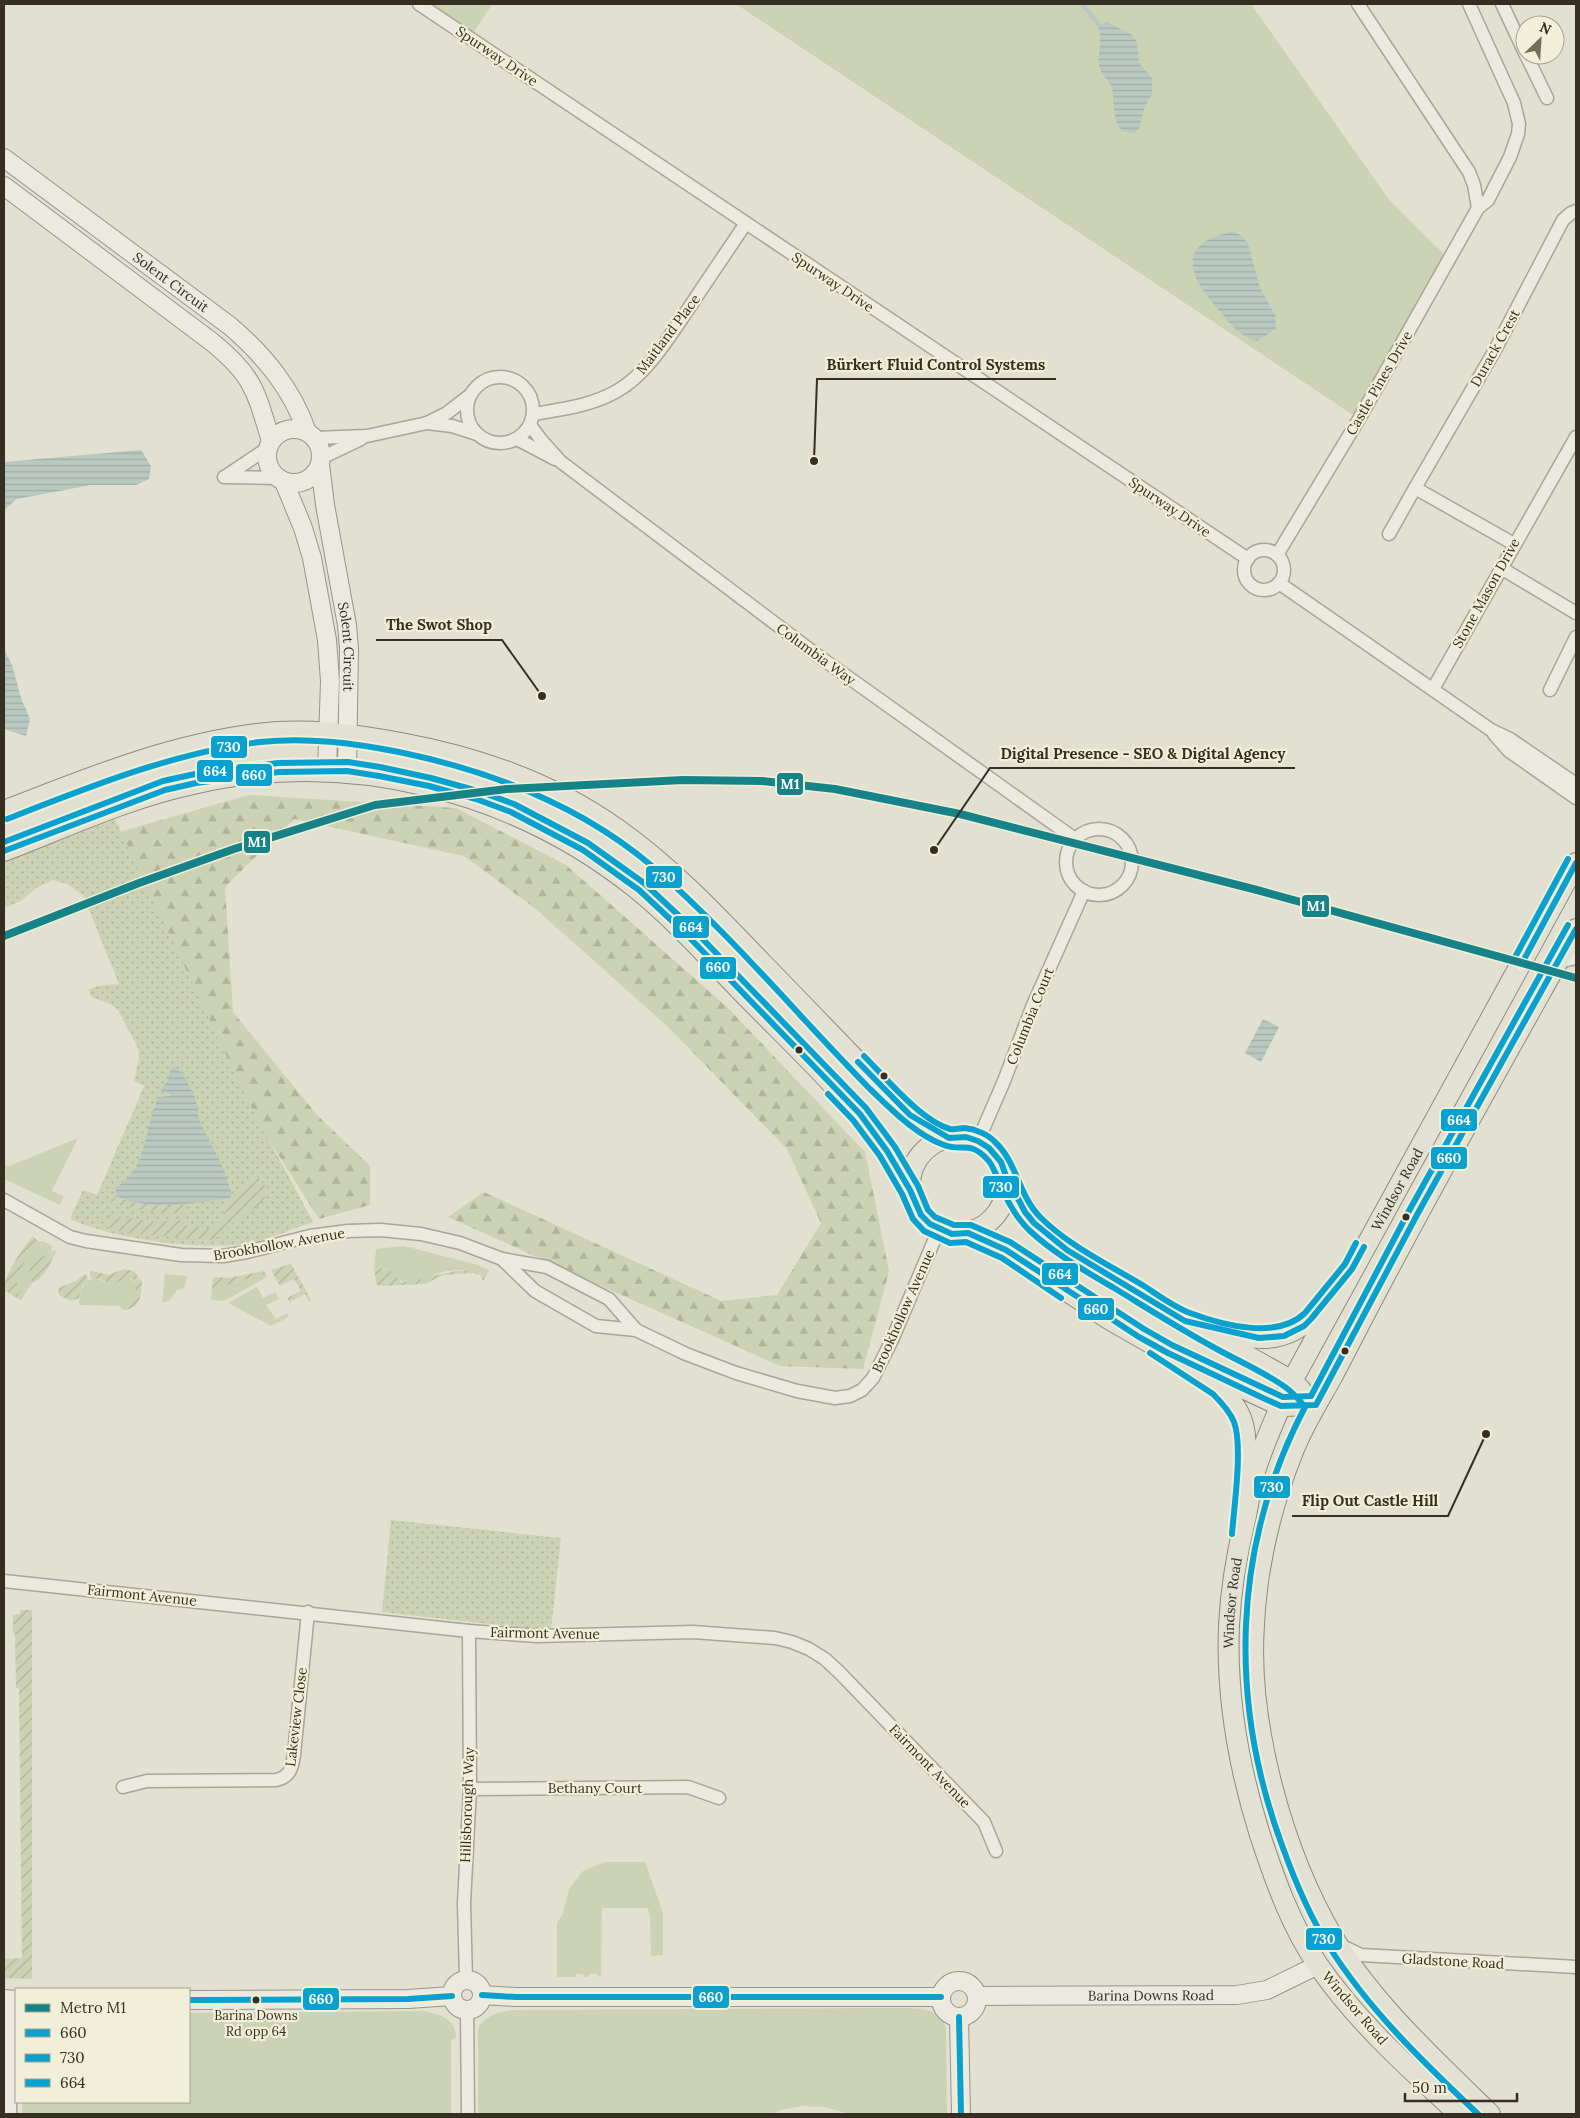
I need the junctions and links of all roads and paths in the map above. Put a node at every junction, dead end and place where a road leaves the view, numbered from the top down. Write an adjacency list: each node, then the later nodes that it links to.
1 (419, 4): 12 (street, Spurway Drive)
2 (1358, 4): 10 (street)
3 (1469, 4): 10 (street, Castle Pines Drive)
4 (1502, 4): 5 (street)
5 (1515, 31)
6 (1531, 65): 7 (street)
7 (1547, 98)
8 (4, 158): 17 (street, Solent Circuit)
9 (4, 186): 21 (street, Solent Circuit)
10 (1478, 208): 28 (street, Castle Pines Drive)
11 (1576, 211): 25 (street, Durack Crest)
12 (746, 223): 14 (street, Maitland Place); 29 (street, Spurway Drive)
13 (469, 396): 14 (street); 15 (street); 16 (street)
14 (532, 419): 20 (street); 23 (street, Columbia Way)
15 (427, 422): 16 (street); 18 (street)
16 (476, 434): 20 (street)
17 (311, 435): 18 (street); 21 (street); 22 (street)
18 (367, 436): 22 (street)
19 (1576, 437): 27 (street, Stone Mason Drive)
20 (516, 439): 23 (street, Columbia Way)
21 (270, 445): 24 (street); 24 (street)
22 (321, 461): 24 (street); 38 (street, Solent Circuit)
23 (561, 462): 44 (street, Columbia Way)
24 (281, 480): 37 (street, Solent Circuit)
25 (1415, 488): 26 (street, Durack Crest); 27 (street)
26 (1389, 534)
27 (1514, 544): 30 (street, Stone Mason Drive)
28 (1276, 555): 29 (street); 31 (street)
29 (1248, 559): 31 (street)
30 (1501, 568): 32 (street); 34 (street, Stone Mason Drive)
31 (1279, 583): 34 (street)
32 (1576, 613)
33 (1576, 637): 35 (street)
34 (1433, 689): 36 (street)
35 (1550, 690)
36 (1491, 730): 41 (street); 42 (street)
37 (328, 732): 38 (main road); 39 (street, Solent Circuit); 43 (main road)
38 (349, 733): 40 (street, Solent Circuit); 50 (main road)
39 (327, 771): 40 (main road); 45 (main road)
40 (347, 771): 53 (main road)
41 (1576, 784)
42 (1576, 798)
43 (4, 811)
44 (1075, 839): 47 (street); 47 (street)
45 (4, 852)
46 (1576, 862): 58 (main road, Windsor Road)
47 (1084, 891): 51 (street, Columbia Court)
48 (1576, 929): 49 (main road, Windsor Road)
49 (1567, 960): 63 (main road, Windsor Road)
50 (949, 1138): 51 (main road); 53 (main road)
51 (978, 1141): 52 (main road)
52 (1006, 1176): 56 (main road); 59 (main road)
53 (910, 1190): 55 (main road)
54 (4, 1200): 57 (street, Brookhollow Avenue)
55 (939, 1229): 56 (main road); 60 (street, Brookhollow Avenue)
56 (968, 1233): 61 (main road)
57 (502, 1259): 60 (street, Brookhollow Avenue); 60 (street, Brookhollow Avenue)
58 (1352, 1269): 59 (main road); 62 (main road, Windsor Road)
59 (1185, 1321): 62 (main road)
60 (636, 1330)
61 (1168, 1353): 64 (main road); 65 (main road)
62 (1292, 1381): 63 (main road); 64 (main road, Windsor Road)
63 (1316, 1405): 64 (main road); 73 (main road, Windsor Road)
64 (1281, 1406): 65 (main road, Windsor Road)
65 (1240, 1538): 75 (main road, Windsor Road)
66 (4, 1581): 67 (street, Fairmont Avenue)
67 (308, 1612): 68 (street, Fairmont Avenue); 69 (street, Lakeview Close)
68 (469, 1630): 70 (street, Hillsborough Way); 72 (street, Fairmont Avenue)
69 (123, 1787)
70 (470, 1789): 71 (street, Bethany Court); 77 (street, Hillsborough Way)
71 (719, 1798)
72 (996, 1851)
73 (1303, 1877): 74 (main road, Windsor Road); 75 (main road)
74 (1335, 1939): 76 (street, Gladstone Road); 90 (main road, Windsor Road)
75 (1318, 1965): 80 (street, Barina Downs Road); 89 (main road, Windsor Road)
76 (1576, 1967)
77 (466, 1980): 78 (street); 79 (street)
78 (482, 1995): 81 (street); 84 (street)
79 (452, 1996): 83 (street); 84 (street)
80 (978, 1996): 81 (street); 85 (street)
81 (941, 1997): 85 (street)
82 (10, 2000): 86 (street)
83 (190, 2000)
84 (467, 2010): 87 (street)
85 (959, 2017): 88 (street)
86 (10, 2114)
87 (468, 2114)
88 (961, 2114)
89 (1459, 2114)
90 (1490, 2114)

